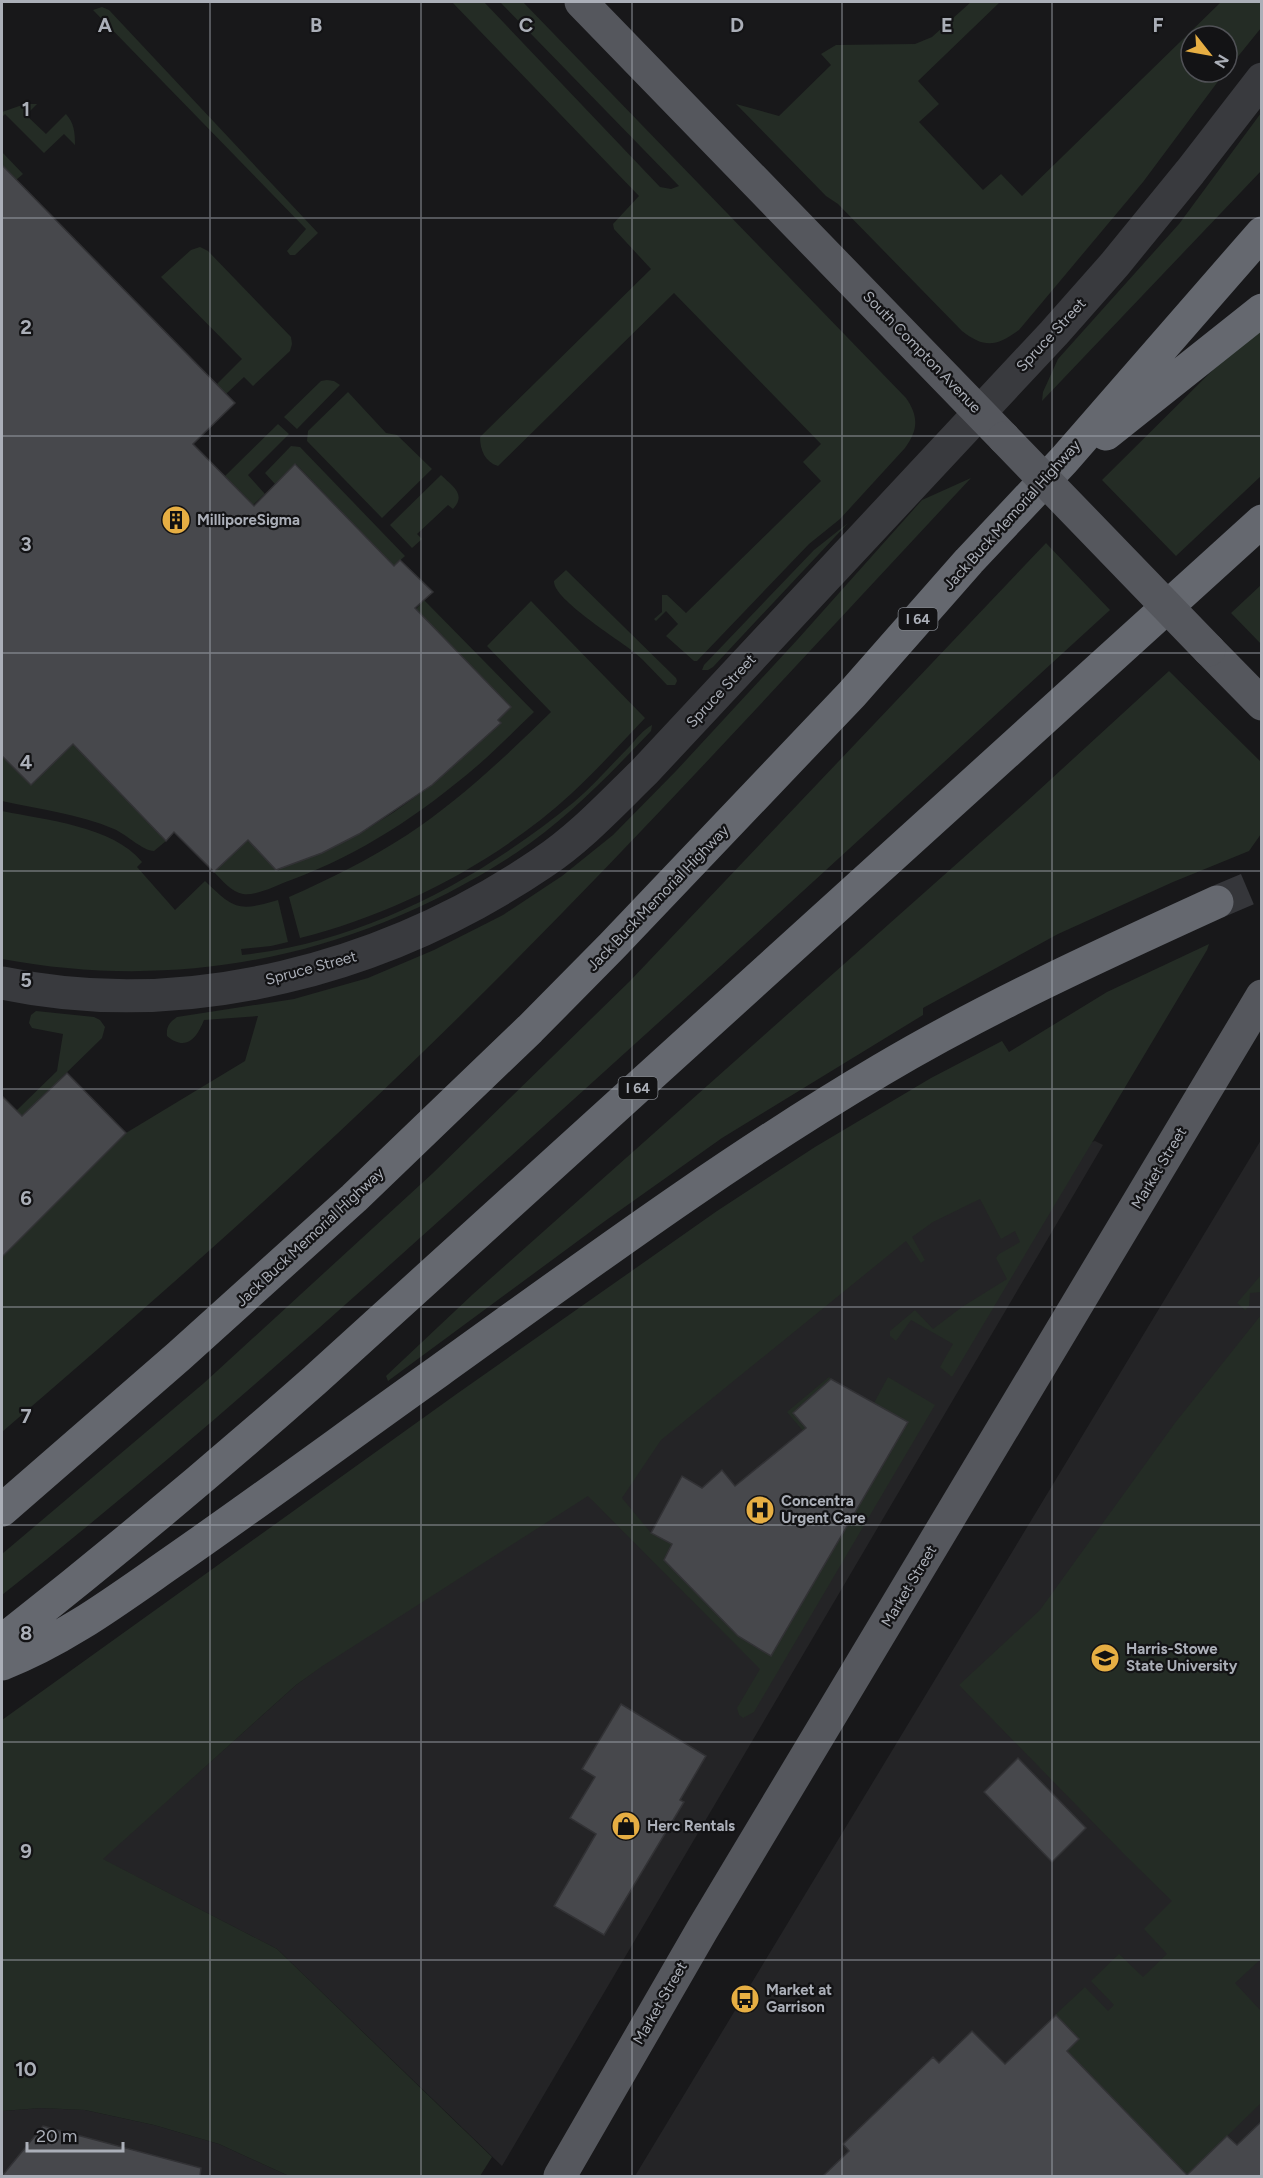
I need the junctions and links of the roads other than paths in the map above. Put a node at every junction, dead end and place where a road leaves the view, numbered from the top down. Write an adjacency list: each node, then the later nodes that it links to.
1 (581, 2): 5 (main road, South Compton Avenue)
2 (1262, 79): 5 (street, Spruce Street)
3 (1262, 233): 6 (highway, Jack Buck Memorial Highway / I 64)
4 (1262, 310): 6 (highway)
5 (980, 411): 8 (main road, South Compton Avenue, bridge); 10 (street, Spruce Street)
6 (1064, 460): 12 (highway, Jack Buck Memorial Highway / I 64)
7 (1262, 521): 13 (highway, I 64)
8 (1262, 704)
9 (1217, 902): 14 (highway)
10 (2, 983)
11 (1262, 996): 15 (main road, Market Street)
12 (2, 1510)
13 (2, 1641)
14 (2, 1664)
15 (560, 2176)

